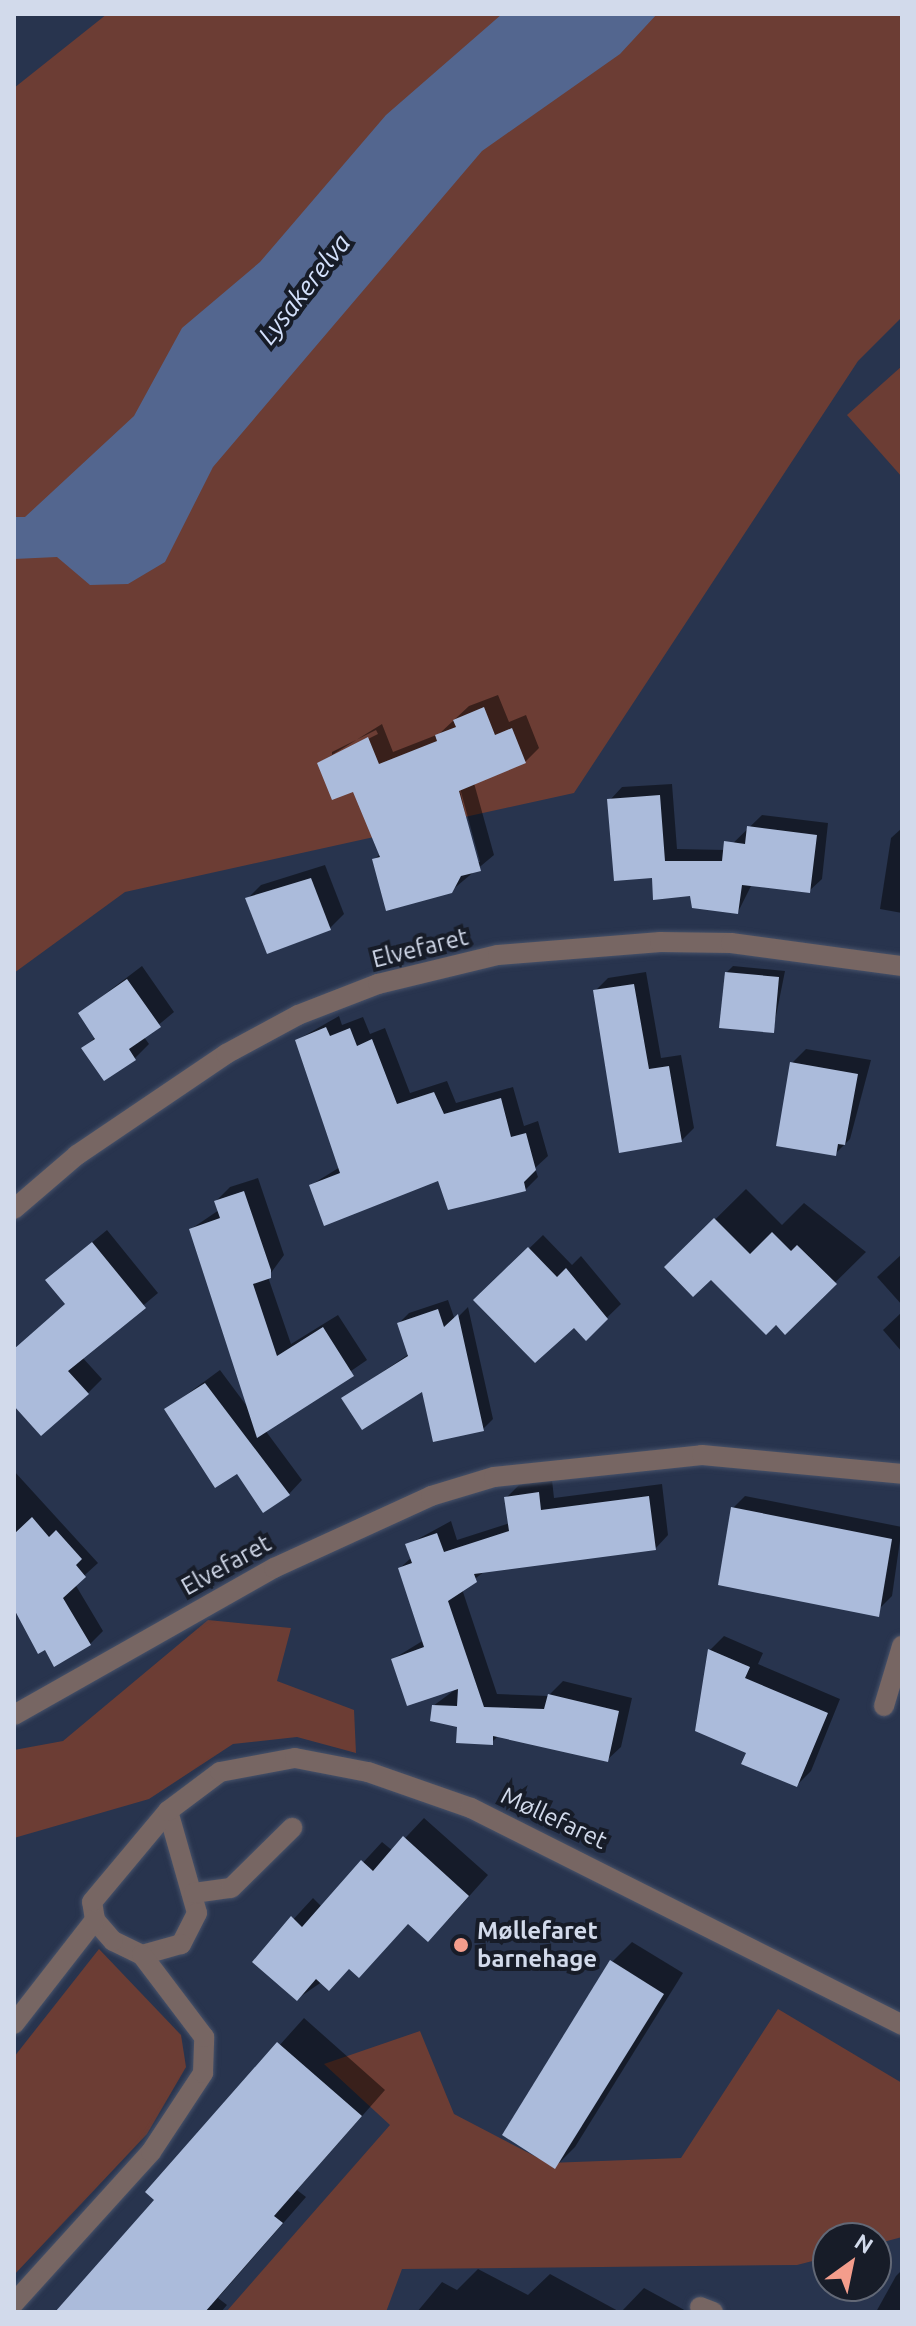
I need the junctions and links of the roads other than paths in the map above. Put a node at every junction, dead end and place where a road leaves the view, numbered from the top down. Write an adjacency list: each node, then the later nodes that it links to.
1 (902, 966): 2 (street, Elvefaret)
2 (14, 1209)
3 (902, 1474): 6 (street, Elvefaret)
4 (902, 1646): 5 (street)
5 (884, 1706)
6 (14, 1715)
7 (168, 1811): 9 (street); 10 (street, Møllefaret); 13 (street, Møllefaret)
8 (292, 1828): 9 (street)
9 (194, 1893): 11 (street)
10 (95, 1920): 11 (street); 12 (street)
11 (142, 1955): 14 (street)
12 (14, 2024)
13 (902, 2025)
14 (14, 2303)

